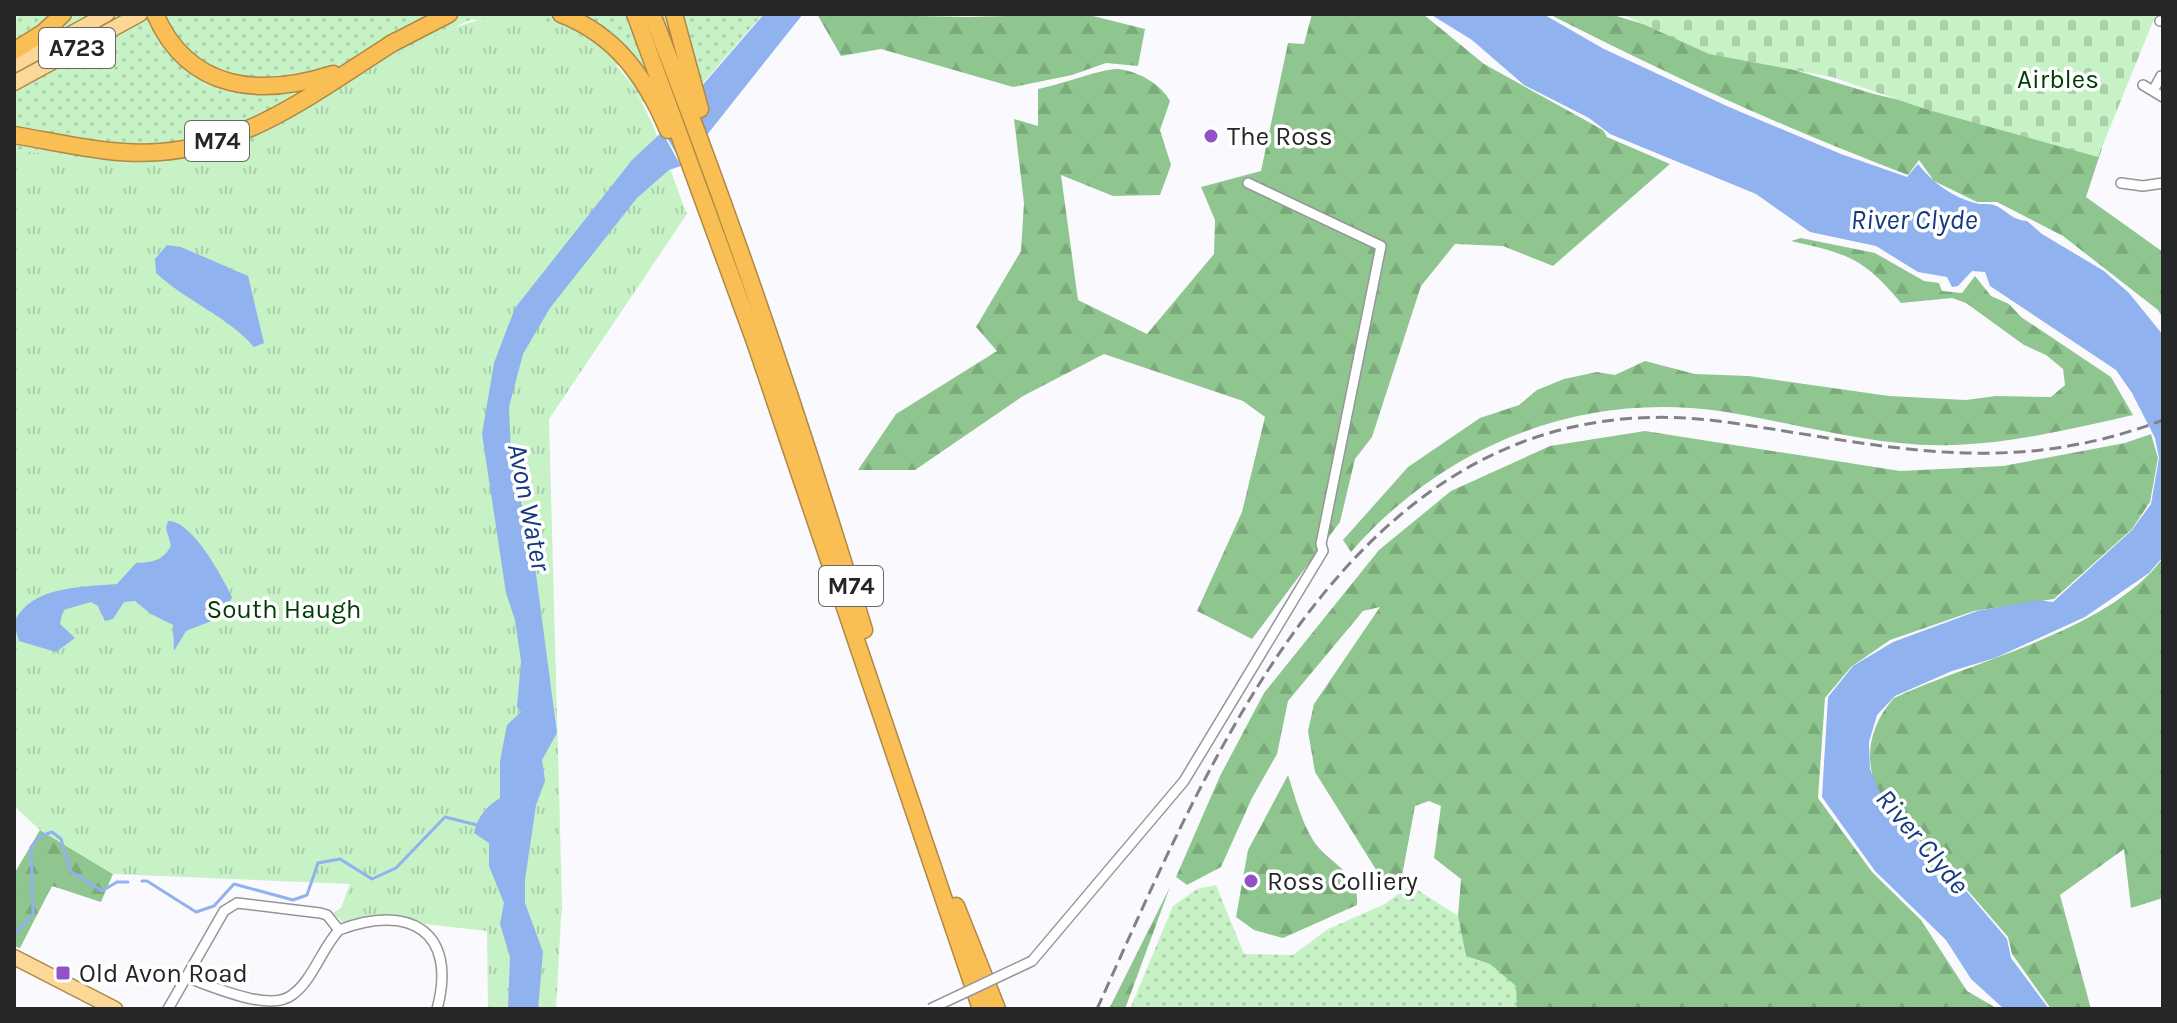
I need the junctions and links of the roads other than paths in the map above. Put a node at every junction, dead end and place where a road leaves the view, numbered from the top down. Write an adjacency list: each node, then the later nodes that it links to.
1 (63, 14): 11 (highway)
2 (107, 14): 12 (main road, A723)
3 (140, 14): 15 (main road, A723)
4 (155, 14): 10 (highway, M74)
5 (449, 14): 10 (highway, M74)
6 (561, 14): 18 (highway, M74)
7 (635, 14): 18 (highway, M74)
8 (652, 14): 13 (highway, M74)
9 (674, 14): 13 (highway, M74)
10 (396, 41): 20 (highway, M74)
11 (14, 51)
12 (14, 65)
13 (680, 69): 35 (highway, M74)
14 (2161, 76): 17 (street)
15 (14, 83)
16 (2143, 85): 17 (street)
17 (2153, 91): 19 (street)
18 (660, 95): 34 (highway, M74)
19 (2163, 97)
20 (14, 135)
21 (2137, 174): 25 (street)
22 (1248, 183): 33 (street, bridge)
23 (2121, 183): 25 (street)
24 (2163, 183): 25 (street)
25 (2135, 185)
26 (339, 930): 28 (street); 28 (street); 32 (street)
27 (14, 957): 29 (main road)
28 (185, 977): 31 (street)
29 (93, 1003): 30 (main road)
30 (115, 1009)
31 (168, 1009)
32 (437, 1009)
33 (930, 1009)
34 (981, 1009)
35 (997, 1009)

